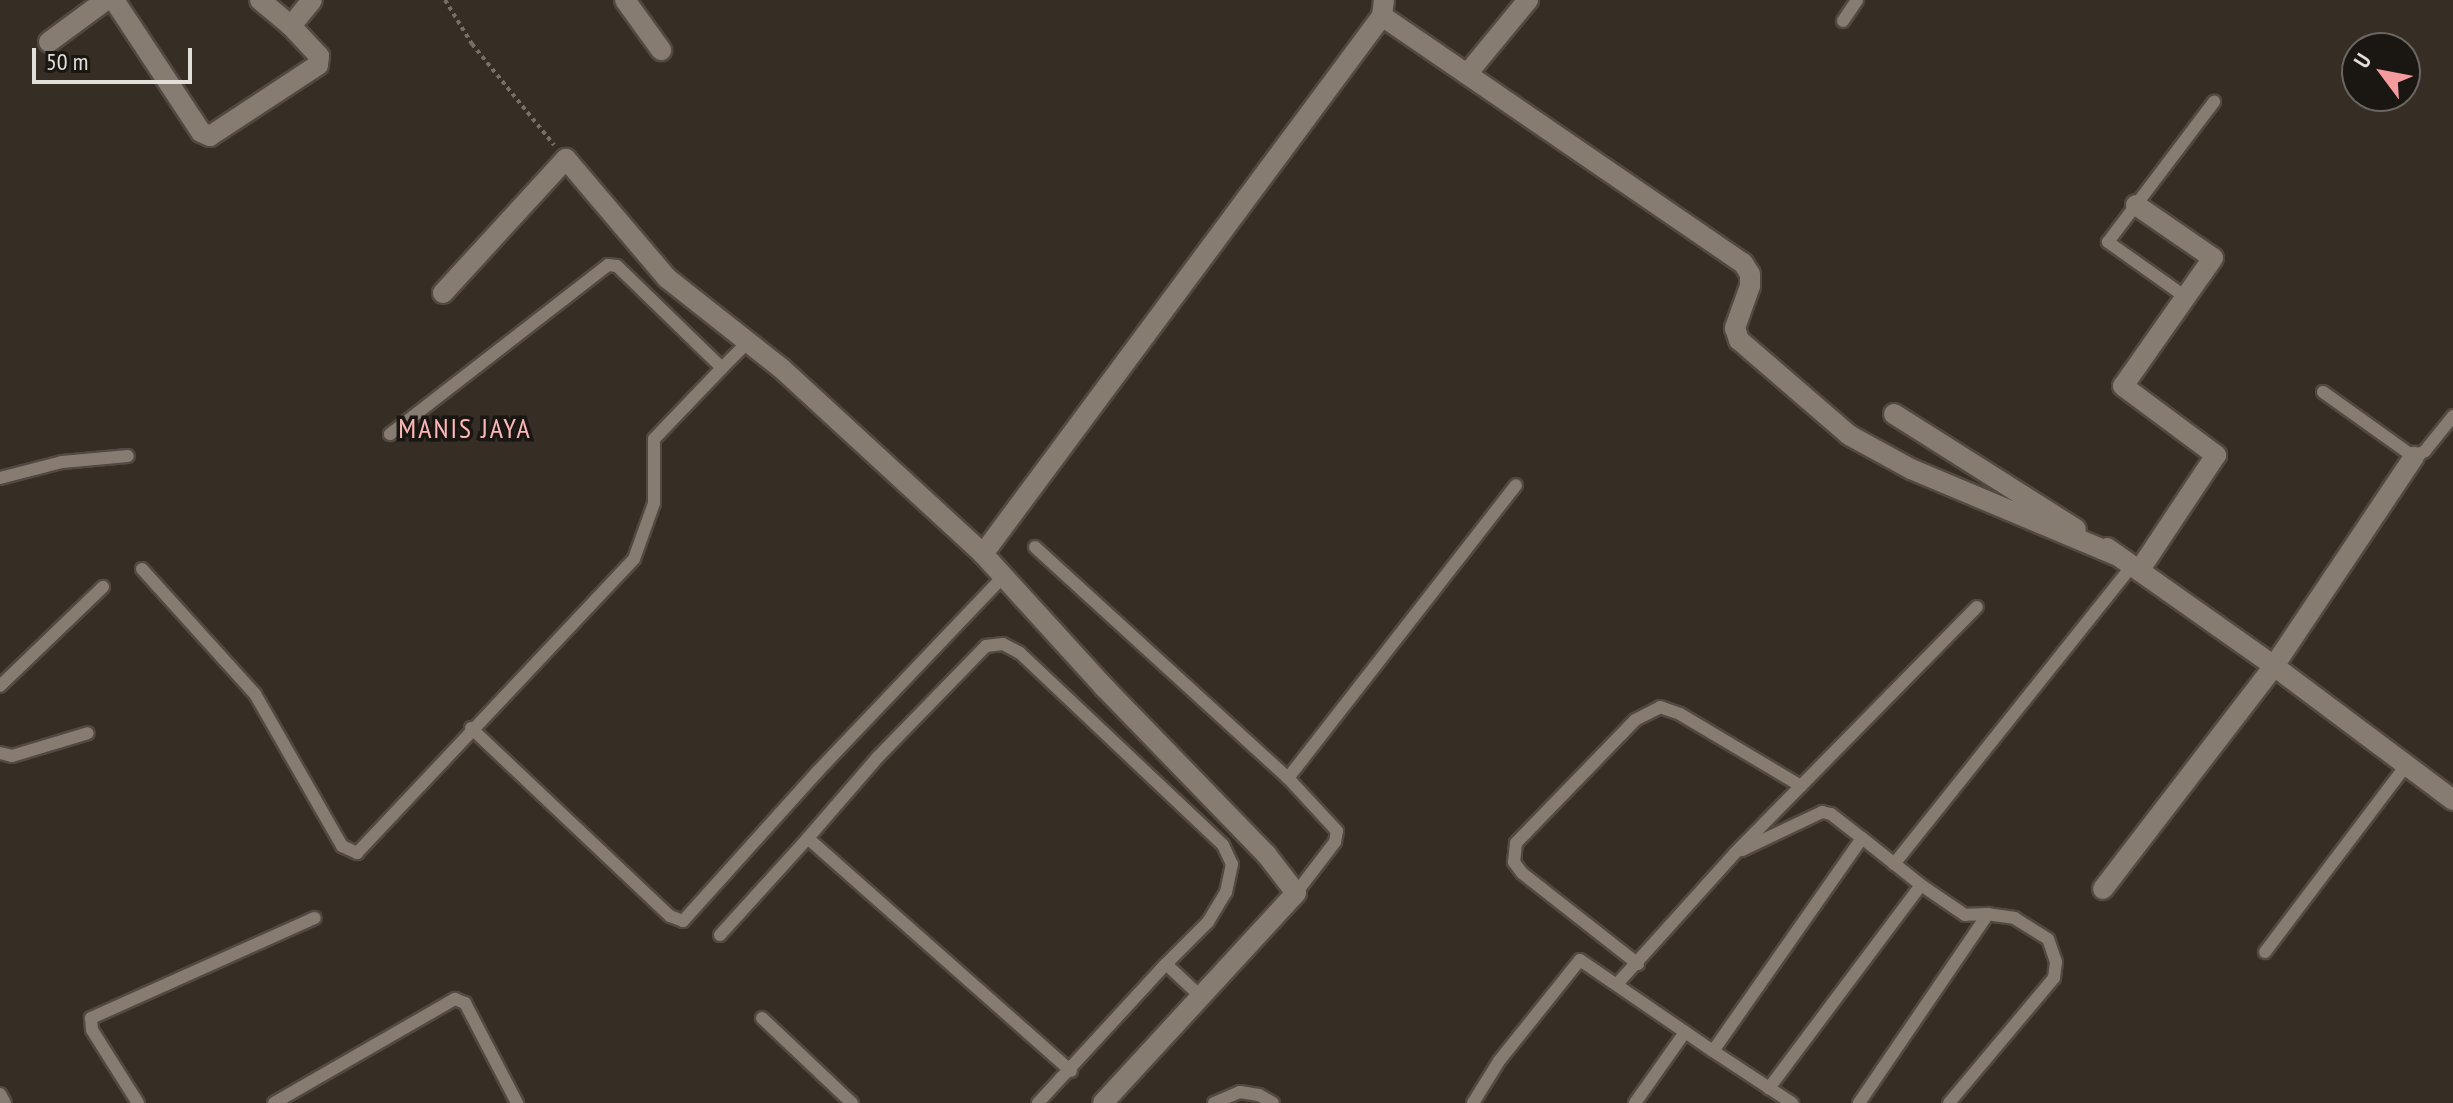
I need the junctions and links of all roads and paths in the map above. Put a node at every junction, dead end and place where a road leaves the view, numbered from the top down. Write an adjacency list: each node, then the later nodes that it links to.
1 (106, 0): 12 (street)
2 (114, 0): 11 (street)
3 (260, 0): 11 (street)
4 (312, 0): 11 (street)
5 (445, 0): 16 (path)
6 (625, 0): 13 (street)
7 (1528, 0): 14 (street)
8 (1857, 0): 10 (lane)
9 (1383, 8): 14 (street); 33 (street)
10 (1843, 21)
11 (291, 26)
12 (49, 42)
13 (661, 50)
14 (1467, 74): 34 (street)
15 (2214, 102): 17 (lane)
16 (566, 159): 18 (street); 19 (street)
17 (2136, 205): 20 (street); 20 (lane)
18 (667, 278): 21 (lane); 22 (street)
19 (443, 293)
20 (2187, 298): 34 (street)
21 (651, 301): 23 (lane); 27 (lane)
22 (748, 342): 23 (lane); 33 (street)
23 (722, 368): 41 (lane)
24 (2323, 392): 29 (lane)
25 (1894, 414): 34 (street)
26 (2453, 416): 29 (lane)
27 (390, 434)
28 (128, 456): 30 (lane)
29 (2414, 457): 39 (street)
30 (0, 478)
31 (1516, 485): 45 (lane)
32 (1035, 547): 45 (lane)
33 (983, 554): 36 (street)
34 (2129, 564): 39 (street); 51 (lane)
35 (142, 569): 41 (lane)
36 (1004, 576): 41 (lane); 54 (street)
37 (103, 587): 40 (lane)
38 (1977, 607): 46 (lane)
39 (2274, 666): 44 (street); 53 (street)
40 (0, 686)
41 (471, 728)
42 (88, 733): 43 (lane)
43 (0, 753)
44 (2405, 767): 47 (street); 58 (lane)
45 (1288, 778): 54 (lane)
46 (1801, 786): 50 (lane); 60 (lane)
47 (2453, 800)
48 (808, 838): 57 (lane); 59 (lane); 66 (lane)
49 (1862, 838): 50 (lane); 51 (lane); 65 (lane)
50 (1735, 853): 60 (lane)
51 (1894, 864): 52 (lane)
52 (1921, 885): 55 (lane); 67 (lane)
53 (2103, 889)
54 (1296, 893): 62 (street)
55 (1988, 914): 81 (lane); 82 (lane)
56 (315, 918): 70 (lane)
57 (720, 935)
58 (2265, 952)
59 (1166, 964): 62 (lane); 66 (lane)
60 (1638, 964): 61 (lane)
61 (1618, 983): 64 (lane); 78 (lane)
62 (1200, 996): 75 (street)
63 (762, 1018): 73 (lane)
64 (1685, 1032): 65 (lane); 79 (lane)
65 (1713, 1051): 67 (lane)
66 (1071, 1071): 74 (lane)
67 (1769, 1088): 80 (lane)
68 (0, 1094): 69 (lane)
69 (5, 1103)
70 (138, 1103)
71 (274, 1103): 72 (lane)
72 (517, 1103)
73 (852, 1103)
74 (1038, 1103)
75 (1103, 1103)
76 (1214, 1103): 77 (lane)
77 (1273, 1103)
78 (1473, 1103)
79 (1635, 1103)
80 (1792, 1103)
81 (1859, 1103)
82 (1949, 1103)

